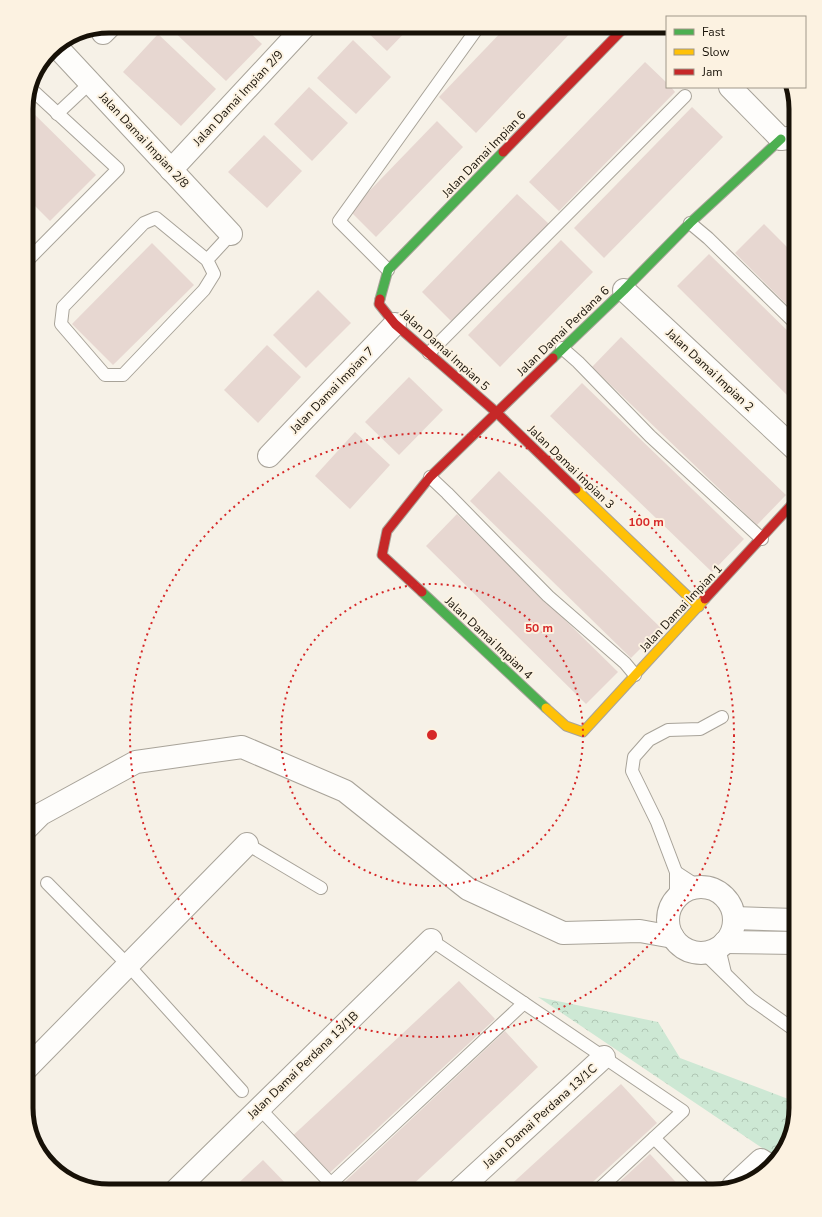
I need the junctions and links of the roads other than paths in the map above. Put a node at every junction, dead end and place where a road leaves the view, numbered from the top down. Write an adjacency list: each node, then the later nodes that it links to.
1 (298, 33): 11 (street, Jalan Damai Impian 2/9)
2 (474, 33): 16 (lane)
3 (617, 33): 16 (street, Jalan Damai Impian 6)
4 (61, 51): 5 (street, Jalan Damai Impian 2/8)
5 (90, 82): 9 (lane); 11 (street, Jalan Damai Impian 2/8)
6 (731, 88): 10 (street)
7 (34, 92): 9 (lane)
8 (686, 96): 22 (lane)
9 (57, 114): 14 (lane)
10 (788, 138): 12 (street, Jalan Damai Perdana 6)
11 (171, 170): 13 (street, Jalan Damai Impian 2/8)
12 (690, 223): 17 (street, Jalan Damai Perdana 6); 19 (lane)
13 (231, 234): 15 (lane)
14 (33, 255)
15 (207, 260): 15 (lane)
16 (388, 270): 18 (street, Jalan Damai Impian 6)
17 (624, 290): 21 (street, Jalan Damai Perdana 6); 24 (street, Jalan Damai Impian 2)
18 (379, 304): 20 (street, Jalan Damai Impian 5)
19 (789, 317)
20 (395, 324): 22 (street, Jalan Damai Impian 5); 25 (street, Jalan Damai Impian 7)
21 (562, 348): 23 (street, Jalan Damai Perdana 6); 28 (lane)
22 (429, 353): 23 (street, Jalan Damai Impian 5)
23 (496, 412): 26 (street, Jalan Damai Perdana 6); 30 (street, Jalan Damai Impian 3)
24 (789, 443)
25 (269, 456)
26 (430, 478): 29 (street, Jalan Damai Perdana 6); 31 (lane)
27 (789, 508): 28 (street, Jalan Damai Impian 1)
28 (762, 539): 30 (street, Jalan Damai Impian 1)
29 (382, 555): 33 (street, Jalan Damai Impian 4)
30 (699, 607): 31 (street, Jalan Damai Impian 1)
31 (636, 675): 33 (street, Jalan Damai Impian 1)
32 (722, 717): 36 (lane)
33 (583, 732)
34 (33, 822): 43 (street)
35 (247, 844): 39 (lane); 48 (street)
36 (676, 872): 38 (lane); 40 (lane)
37 (47, 883): 48 (lane)
38 (699, 887): 40 (street); 41 (street)
39 (321, 888)
40 (673, 905): 43 (street); 44 (street)
41 (734, 918): 42 (street); 47 (street)
42 (789, 920)
43 (640, 931): 44 (street)
44 (673, 937): 47 (street)
45 (431, 940): 49 (lane); 54 (street, Jalan Damai Perdana 13/1B)
46 (789, 943): 47 (street)
47 (716, 948): 50 (lane)
48 (128, 965): 52 (street); 53 (lane)
49 (524, 1003): 51 (lane); 60 (lane)
50 (789, 1026)
51 (604, 1058): 55 (lane); 61 (street, Jalan Damai Perdana 13/1C)
52 (33, 1062)
53 (242, 1091)
54 (259, 1108): 58 (street, Jalan Damai Perdana 13/1B); 59 (lane)
55 (654, 1138): 62 (lane); 63 (lane)
56 (765, 1163): 57 (street)
57 (748, 1176)
58 (182, 1184)
59 (327, 1184)
60 (335, 1184)
61 (466, 1184)
62 (605, 1184)
63 (700, 1184)

